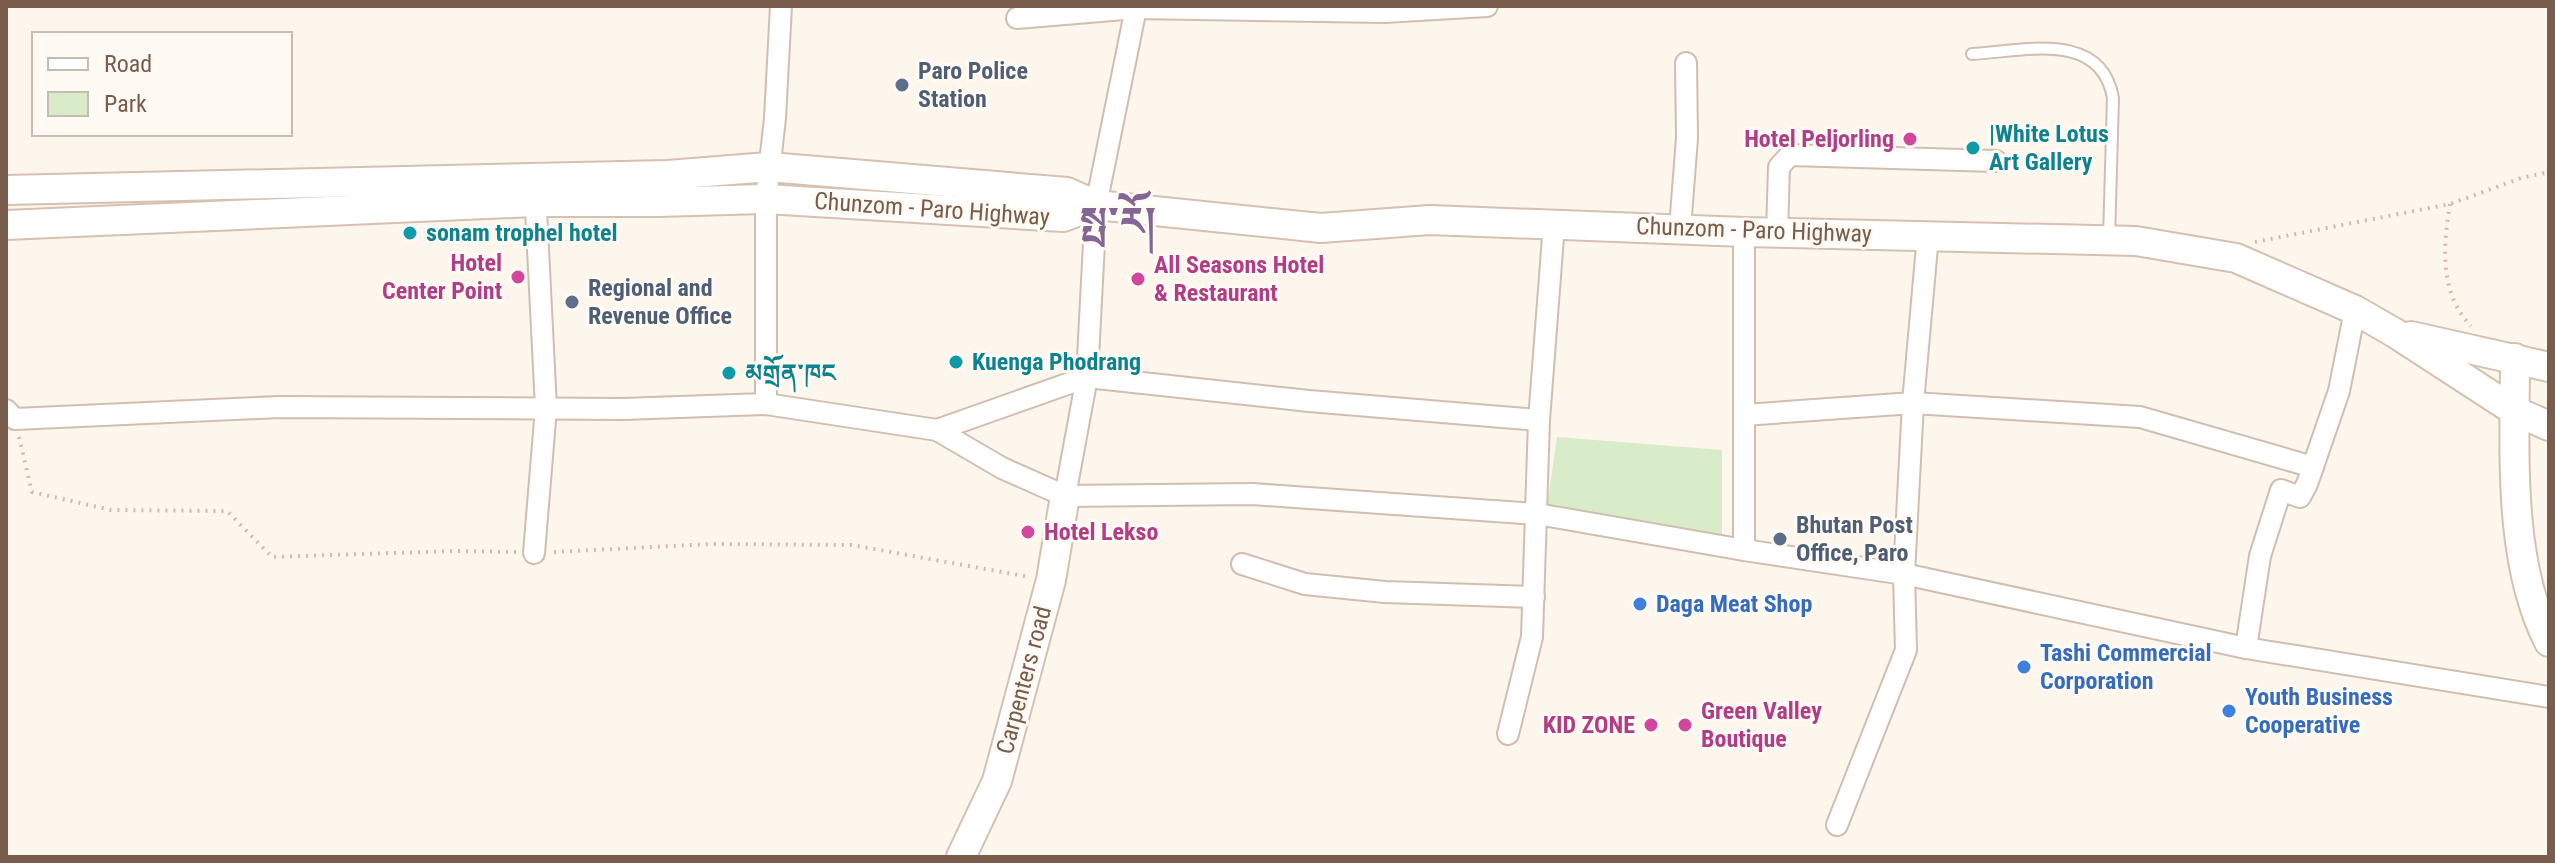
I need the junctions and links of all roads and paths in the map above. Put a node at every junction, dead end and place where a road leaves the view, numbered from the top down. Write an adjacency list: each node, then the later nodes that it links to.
1 (781, 6): 8 (street)
2 (1487, 6): 3 (street)
3 (1136, 8): 4 (street); 14 (street)
4 (1017, 18)
5 (1972, 54): 21 (lane)
6 (1686, 63): 17 (street)
7 (1996, 161): 19 (street)
8 (769, 167): 11 (street, Chunzom - Paro Highway); 12 (street); 14 (street, Chunzom - Paro Highway)
9 (2549, 172): 13 (path)
10 (6, 190): 11 (street)
11 (535, 190): 12 (street, Chunzom - Paro Highway); 16 (street); 30 (street)
12 (766, 199): 14 (street, Chunzom - Paro Highway); 29 (street)
13 (2450, 204): 22 (path); 25 (path)
14 (1096, 205): 15 (street, Chunzom - Paro Highway); 27 (street)
15 (1554, 224): 17 (street, Chunzom - Paro Highway); 34 (street)
16 (6, 225)
17 (1680, 228): 18 (street, Chunzom - Paro Highway)
18 (1744, 232): 19 (street, Chunzom - Paro Highway); 33 (street)
19 (1777, 233): 20 (street, Chunzom - Paro Highway)
20 (1928, 235): 21 (street, Chunzom - Paro Highway); 28 (street)
21 (2108, 241): 22 (street, Chunzom - Paro Highway)
22 (2236, 258): 23 (street, Chunzom - Paro Highway)
23 (2355, 310): 24 (street, Chunzom - Paro Highway); 37 (street)
24 (2395, 333): 25 (street, Chunzom - Paro Highway); 31 (street, Chunzom - Paro Highway)
25 (2507, 356): 26 (street, Chunzom - Paro Highway); 31 (street)
26 (2549, 367)
27 (1087, 377): 34 (street); 36 (street); 38 (street)
28 (1913, 403): 33 (street); 37 (street); 43 (street)
29 (766, 404): 30 (street); 36 (street)
30 (546, 408): 32 (street); 41 (street)
31 (2515, 411): 35 (street, Chunzom - Paro Highway); 46 (street)
32 (10, 415): 41 (path)
33 (1744, 415): 40 (street)
34 (1539, 420): 39 (street)
35 (2549, 426)
36 (937, 430): 38 (street)
37 (2313, 467): 47 (street)
38 (1065, 496): 39 (street); 44 (street, Carpenters road)
39 (1537, 514): 40 (street); 45 (street)
40 (1744, 550): 43 (street)
41 (534, 553): 44 (path)
42 (1242, 564): 45 (street)
43 (1904, 574): 47 (street); 50 (street)
44 (1051, 580): 51 (street, Carpenters road)
45 (1534, 597): 49 (street)
46 (2549, 642)
47 (2246, 648): 48 (street)
48 (2549, 697)
49 (1508, 734)
50 (1837, 825)
51 (961, 857)

